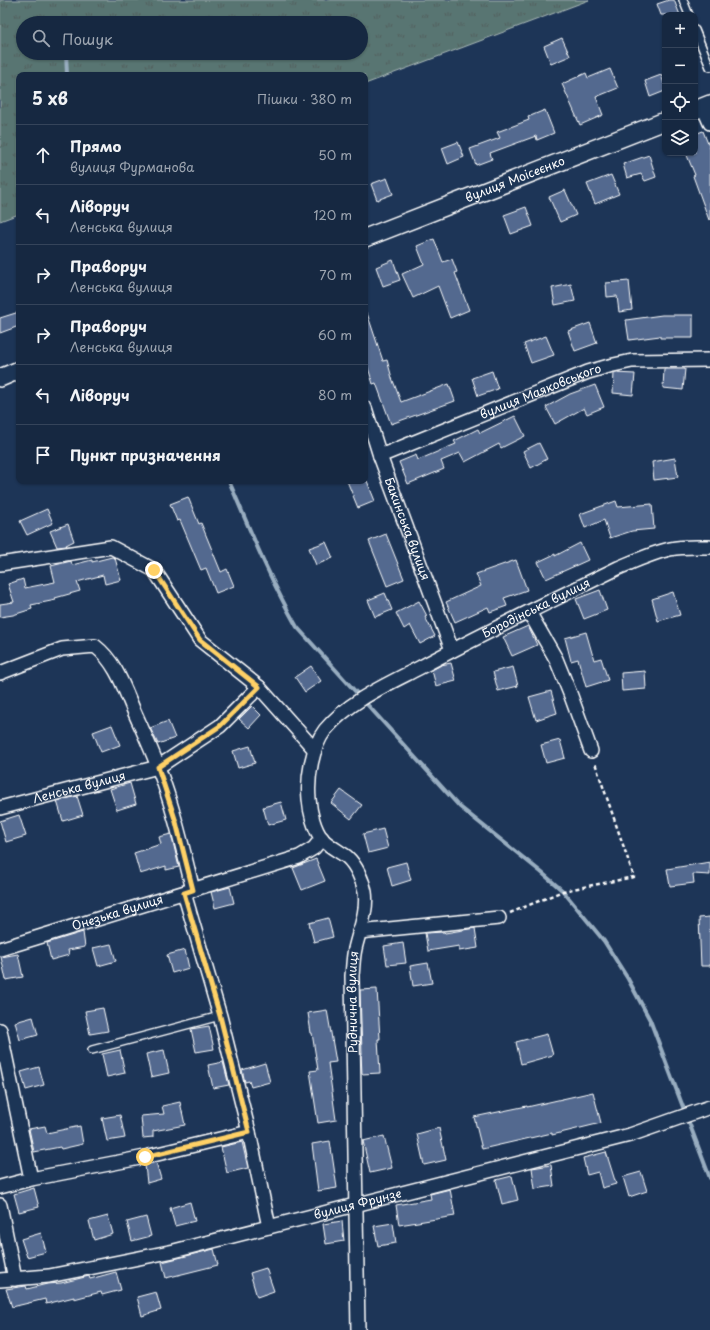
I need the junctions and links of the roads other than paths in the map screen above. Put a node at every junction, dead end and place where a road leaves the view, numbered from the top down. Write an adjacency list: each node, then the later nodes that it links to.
1 (683, 0): 2 (lane)
2 (688, 12)
3 (698, 37): 4 (lane)
4 (710, 67)
5 (703, 107): 7 (street)
6 (662, 123): 8 (street, вулиця Моісеєнко)
7 (710, 123)
8 (368, 237)
9 (710, 360): 13 (street, вулиця Маяковського)
10 (16, 371): 11 (street)
11 (0, 378)
12 (368, 418): 13 (street, Бакинська вулиця)
13 (380, 456): 17 (street, Бакинська вулиця)
14 (710, 547): 16 (street, Бородінська вулиця)
15 (0, 564): 19 (street)
16 (529, 612): 17 (street, Бородінська вулиця); 22 (street)
17 (452, 650): 20 (street, Бородінська вулиця)
18 (0, 673): 23 (street)
19 (259, 687): 21 (street); 23 (street, Ленська вулиця)
20 (348, 708): 21 (street, Руднична вулиця)
21 (315, 750): 25 (street, Руднична вулиця)
22 (591, 751)
23 (158, 767): 24 (street, Ленська вулиця); 26 (street)
24 (0, 808)
25 (322, 838): 26 (street, Онезька вулиця); 28 (street, Руднична вулиця)
26 (188, 891): 29 (street, Онезька вулиця); 30 (street)
27 (499, 918): 28 (street)
28 (359, 932): 37 (street, Руднична вулиця)
29 (0, 949)
30 (220, 1016): 32 (lane); 34 (street)
31 (0, 1030): 35 (street)
32 (92, 1050)
33 (710, 1107): 37 (street, вулиця Фрунзе)
34 (249, 1132): 35 (street); 39 (street)
35 (31, 1179): 36 (street)
36 (0, 1187)
37 (357, 1204): 39 (street, вулиця Фрунзе); 42 (street, Руднична вулиця)
38 (0, 1205): 40 (street)
39 (270, 1226): 40 (street, вулиця Фрунзе)
40 (15, 1279): 41 (street, вулиця Фрунзе)
41 (0, 1280)
42 (358, 1330)

